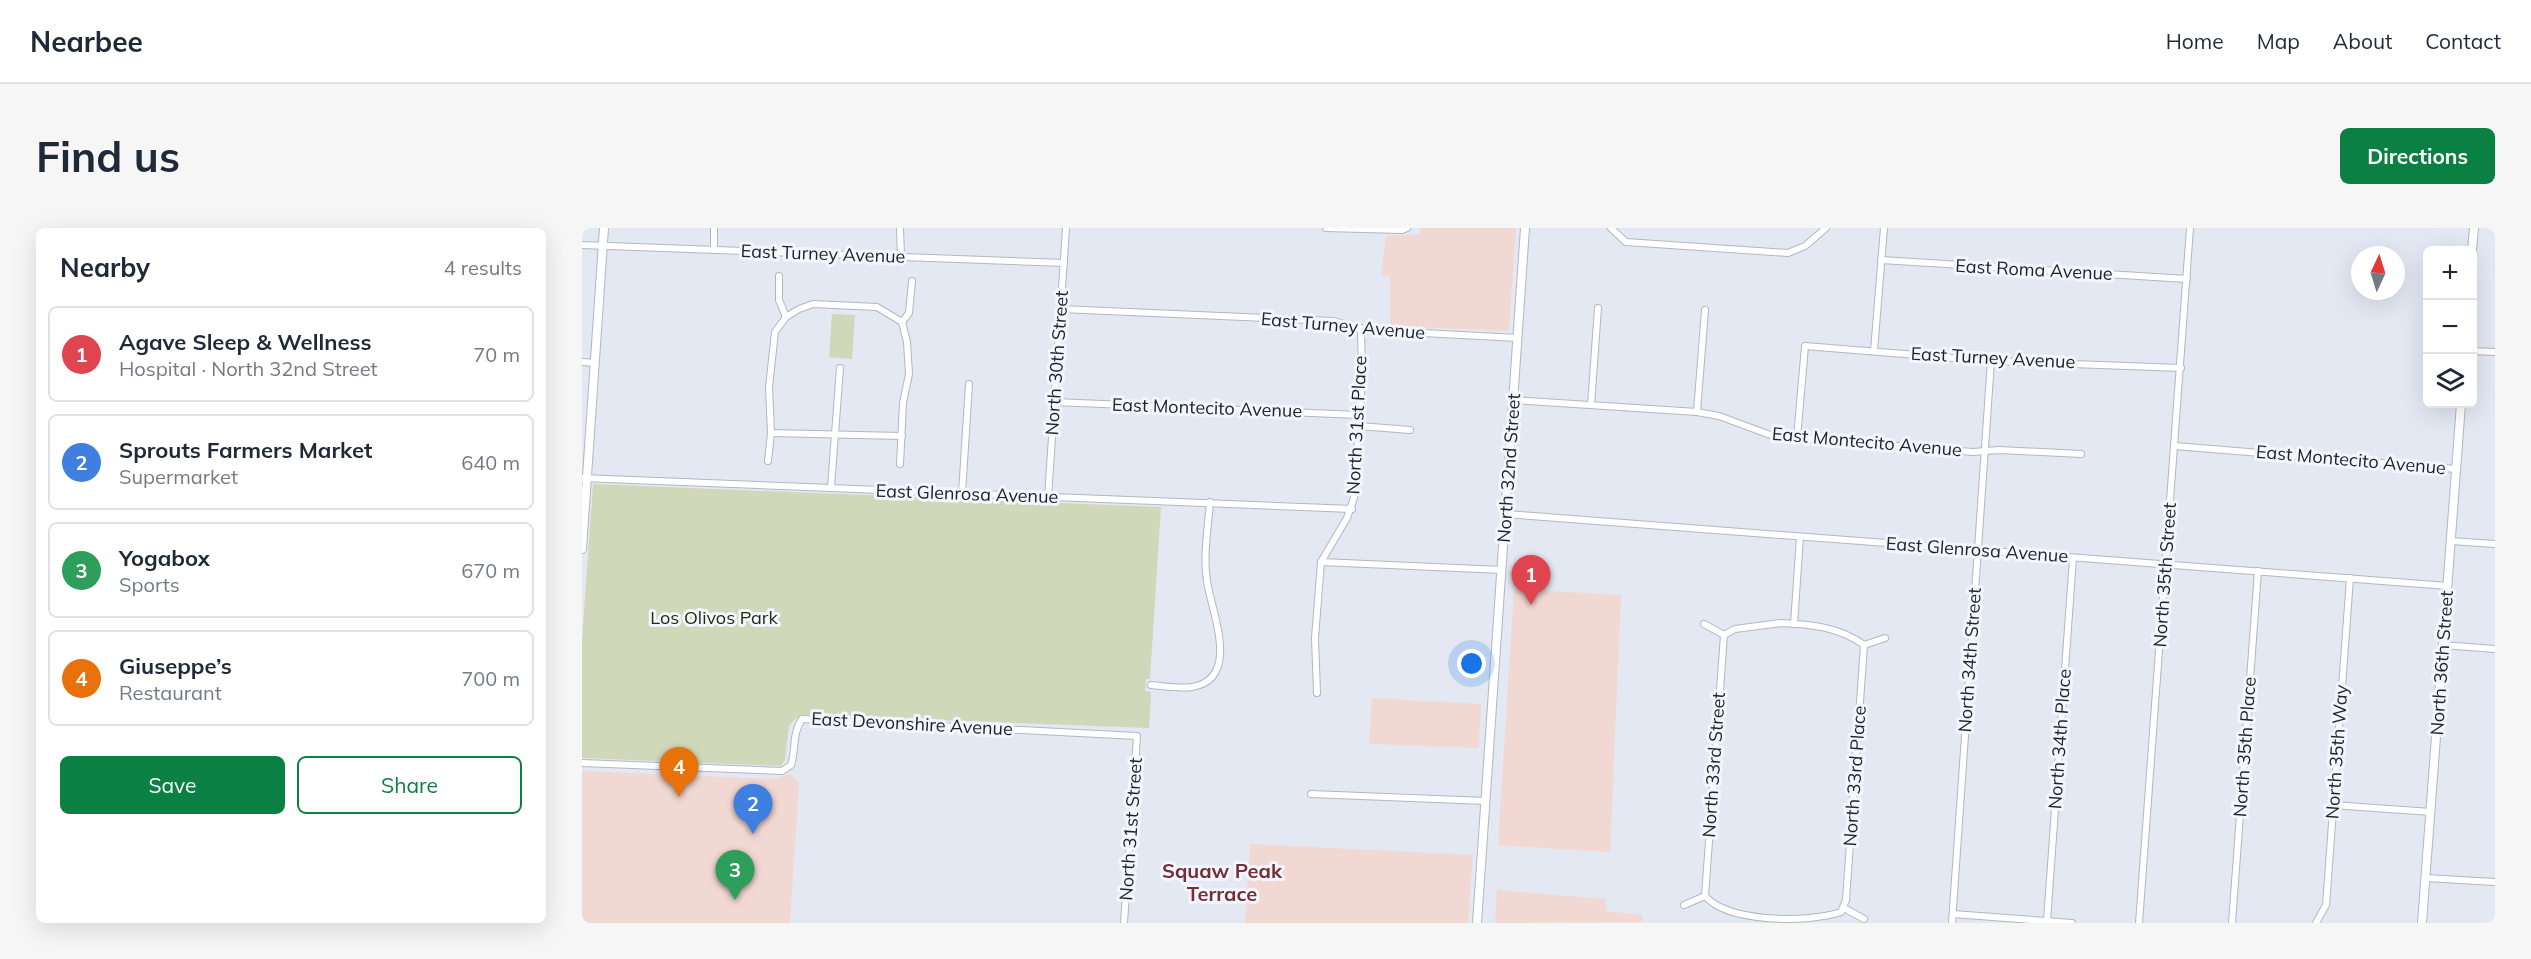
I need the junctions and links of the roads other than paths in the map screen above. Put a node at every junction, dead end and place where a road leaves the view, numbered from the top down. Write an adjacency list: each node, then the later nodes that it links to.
1 (604, 228): 14 (main road)
2 (714, 228): 16 (street)
3 (900, 228): 17 (street)
4 (1066, 228): 19 (street, North 30th Street)
5 (1326, 228): 6 (street)
6 (1407, 228)
7 (1525, 228): 29 (main road, North 32nd Street)
8 (1611, 228): 9 (street)
9 (1826, 228)
10 (1884, 228): 18 (street)
11 (2190, 228): 21 (street, North 35th Street)
12 (2474, 228): 15 (main road)
13 (582, 245): 14 (street, East Turney Avenue)
14 (603, 246): 16 (street, East Turney Avenue); 35 (main road)
15 (2472, 246)
16 (714, 250): 17 (street, East Turney Avenue)
17 (901, 256): 19 (street, East Turney Avenue)
18 (1881, 260): 21 (street, East Roma Avenue); 30 (street)
19 (1064, 263): 24 (street, North 30th Street)
20 (779, 276): 26 (street)
21 (2187, 279): 36 (street, North 35th Street)
22 (912, 281): 27 (street)
23 (1598, 308): 41 (street)
24 (1061, 309): 28 (street, East Turney Avenue); 40 (street, North 30th Street)
25 (1705, 310): 43 (street)
26 (786, 317): 27 (street); 47 (street)
27 (902, 322): 49 (street)
28 (1361, 328): 29 (street, East Turney Avenue); 44 (street, North 31st Place)
29 (1518, 338): 39 (main road, North 32nd Street)
30 (1874, 351): 33 (street, East Turney Avenue); 50 (street, East Turney Avenue)
31 (2477, 351): 32 (street)
32 (2495, 352)
33 (1991, 361): 36 (street, East Turney Avenue); 52 (street, North 34th Street)
34 (582, 362): 35 (street)
35 (595, 363): 57 (main road)
36 (2181, 368): 51 (street, North 35th Street)
37 (840, 369): 48 (street)
38 (969, 384): 59 (street)
39 (1513, 400): 41 (street, East Montecito Avenue); 63 (main road, North 32nd Street)
40 (1055, 402): 44 (street, East Montecito Avenue); 60 (street, North 30th Street)
41 (1591, 405): 43 (street, East Montecito Avenue)
42 (2461, 408): 56 (main road, North 36th Street)
43 (1697, 412): 50 (street, East Montecito Avenue)
44 (1359, 415): 45 (street, North 31st Place)
45 (1359, 426): 46 (street); 62 (street, North 31st Place)
46 (1410, 430)
47 (771, 433): 48 (street); 54 (street)
48 (835, 435): 49 (street); 58 (street)
49 (902, 436): 55 (street)
50 (1797, 438): 52 (street, East Montecito Avenue)
51 (2175, 446): 56 (street, East Montecito Avenue); 71 (street, North 35th Street)
52 (1985, 452): 53 (street, East Montecito Avenue); 68 (street, North 34th Street)
53 (2081, 454)
54 (768, 461)
55 (900, 464)
56 (2456, 469): 65 (main road, North 36th Street)
57 (584, 478): 58 (street, East Glenrosa Avenue); 67 (main road)
58 (831, 488): 59 (street, East Glenrosa Avenue)
59 (962, 493): 60 (street, East Glenrosa Avenue)
60 (1048, 497): 61 (street, East Glenrosa Avenue)
61 (1210, 502): 62 (street, East Glenrosa Avenue); 83 (street)
62 (1352, 509): 70 (street, North 31st Place)
63 (1506, 514): 64 (street, East Glenrosa Avenue); 72 (main road, North 32nd Street)
64 (1800, 537): 68 (street, East Glenrosa Avenue); 77 (street)
65 (2451, 541): 66 (street); 75 (main road, North 36th Street)
66 (2495, 544)
67 (582, 549)
68 (1978, 550): 69 (street, East Glenrosa Avenue); 96 (street, North 34th Street)
69 (2073, 558): 71 (street, East Glenrosa Avenue); 99 (street, North 34th Place)
70 (1321, 562): 72 (street); 84 (street, North 31st Place)
71 (2165, 565): 73 (street, East Glenrosa Avenue); 104 (street, North 35th Street)
72 (1502, 570): 88 (main road, North 32nd Street)
73 (2258, 572): 74 (street, East Glenrosa Avenue); 105 (street, North 35th Place)
74 (2350, 578): 75 (street, East Glenrosa Avenue); 89 (street, North 35th Way)
75 (2448, 586): 81 (main road, North 36th Street)
76 (1704, 624): 78 (street)
77 (1794, 624): 78 (street); 80 (street)
78 (1724, 635): 93 (street, North 33rd Street)
79 (1885, 638): 80 (street)
80 (1863, 645): 95 (street, North 33rd Place)
81 (2443, 645): 82 (street); 90 (main road, North 36th Street)
82 (2495, 649)
83 (1151, 685)
84 (1317, 693)
85 (1137, 736): 86 (street, East Devonshire Avenue); 100 (street, North 31st Street)
86 (582, 763)
87 (1311, 794): 88 (street)
88 (1486, 801): 101 (main road, North 32nd Street)
89 (2333, 805): 90 (street); 106 (street, North 35th Way)
90 (2431, 812): 91 (main road, North 36th Street)
91 (2426, 878): 92 (street); 107 (main road, North 36th Street)
92 (2495, 882)
93 (1705, 896): 94 (street); 98 (street)
94 (1684, 905)
95 (1844, 908): 97 (street); 98 (street)
96 (1953, 914): 99 (street); 102 (street, North 34th Street)
97 (1864, 919)
98 (1774, 921)
99 (2047, 921): 103 (street)
100 (1124, 923)
101 (1477, 923)
102 (1952, 923)
103 (2072, 923)
104 (2139, 923)
105 (2232, 923)
106 (2316, 923)
107 (2422, 923)

